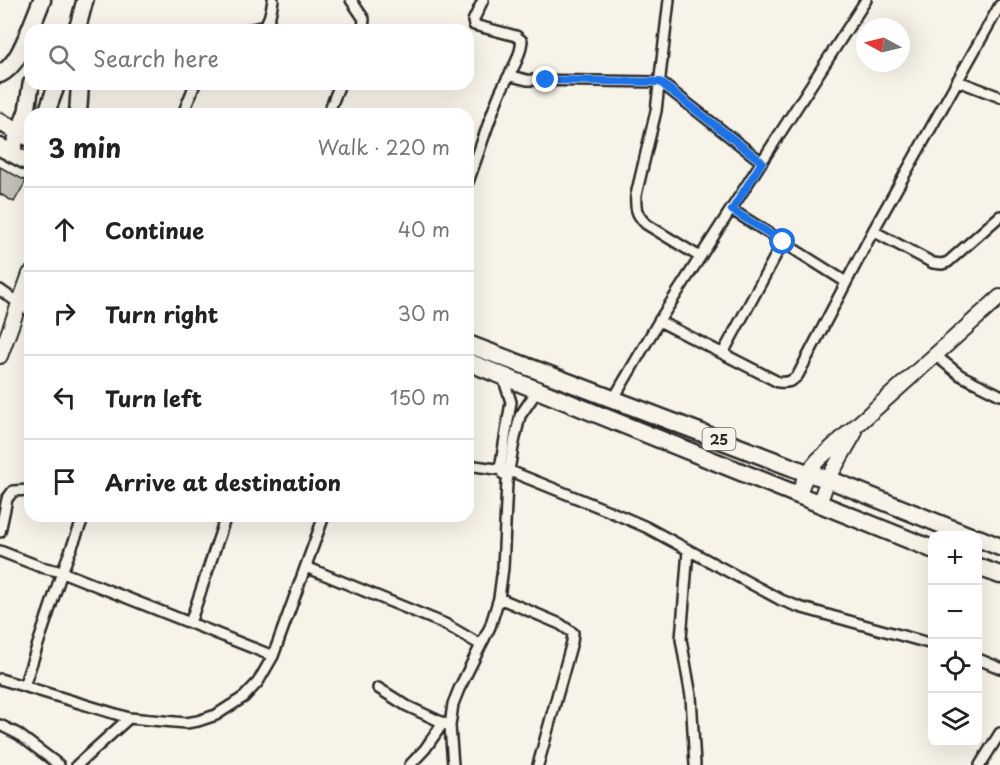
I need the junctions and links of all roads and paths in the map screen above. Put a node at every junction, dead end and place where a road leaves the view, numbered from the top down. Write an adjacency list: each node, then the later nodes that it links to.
1 (43, 0): 9 (highway); 10 (main road)
2 (86, 0): 11 (main road)
3 (273, 0): 12 (street)
4 (351, 0): 13 (street)
5 (483, 0): 14 (street)
6 (669, 0): 20 (street)
7 (866, 0): 36 (street)
8 (1000, 5): 19 (street)
9 (33, 24)
10 (41, 24)
11 (79, 24)
12 (267, 24)
13 (364, 24)
14 (474, 24)
15 (474, 25): 18 (street)
16 (24, 42): 17 (highway)
17 (0, 74)
18 (511, 76): 20 (street); 37 (street)
19 (958, 81): 26 (street); 40 (street)
20 (660, 82): 36 (street); 42 (street)
21 (30, 90): 27 (main road)
22 (55, 90): 28 (main road)
23 (80, 90): 29 (highway)
24 (193, 90): 30 (street)
25 (338, 90): 31 (street)
26 (1000, 97)
27 (27, 108)
28 (48, 108)
29 (78, 108)
30 (185, 108)
31 (330, 108)
32 (0, 122): 33 (highway)
33 (24, 135): 34 (main road)
34 (6, 150): 35 (highway)
35 (24, 159)
36 (762, 162): 38 (street)
37 (474, 165)
38 (732, 210): 41 (street); 42 (street)
39 (1000, 216): 40 (street)
40 (873, 231): 43 (street)
41 (783, 242): 43 (street); 49 (street)
42 (700, 257): 47 (street)
43 (846, 282): 49 (street)
44 (0, 290): 46 (street)
45 (1000, 297): 50 (street)
46 (24, 307): 51 (street)
47 (659, 321): 49 (street); 56 (street)
48 (474, 346): 56 (highway, 25)
49 (723, 353)
50 (935, 355): 55 (street); 57 (street)
51 (0, 356)
52 (474, 364): 53 (highway, 25)
53 (502, 375): 54 (highway, 25); 59 (street)
54 (537, 391): 59 (street); 63 (highway, 25)
55 (1000, 395)
56 (614, 398): 60 (highway, 25)
57 (863, 419): 60 (street); 61 (street)
58 (474, 466): 59 (street)
59 (505, 470): 73 (street); 79 (street)
60 (807, 473): 61 (highway, 25); 63 (street)
61 (828, 479): 64 (street); 68 (highway, 25)
62 (24, 490): 69 (street)
63 (798, 495): 64 (highway, 25)
64 (819, 504): 71 (highway, 25)
65 (82, 522): 77 (street)
66 (224, 522): 80 (street)
67 (322, 522): 75 (street)
68 (958, 531)
69 (0, 532)
70 (982, 540): 72 (highway)
71 (928, 547)
72 (1000, 547)
73 (688, 550): 81 (street); 98 (street)
74 (0, 551): 77 (street)
75 (306, 567): 82 (street); 83 (street)
76 (982, 568): 78 (highway)
77 (63, 572): 80 (street); 87 (street)
78 (1000, 575)
79 (500, 598): 82 (street); 97 (street)
80 (190, 623): 83 (street)
81 (928, 643)
82 (481, 645): 90 (street)
83 (273, 656): 89 (street)
84 (982, 661): 85 (street)
85 (1000, 668)
86 (0, 679): 87 (street)
87 (24, 686): 89 (street)
88 (378, 688): 90 (street)
89 (129, 718): 94 (street)
90 (447, 724): 95 (street); 96 (street)
91 (0, 725): 93 (street)
92 (1000, 733): 99 (street)
93 (58, 765)
94 (77, 765)
95 (410, 765)
96 (453, 765)
97 (538, 765)
98 (695, 765)
99 (980, 765)

